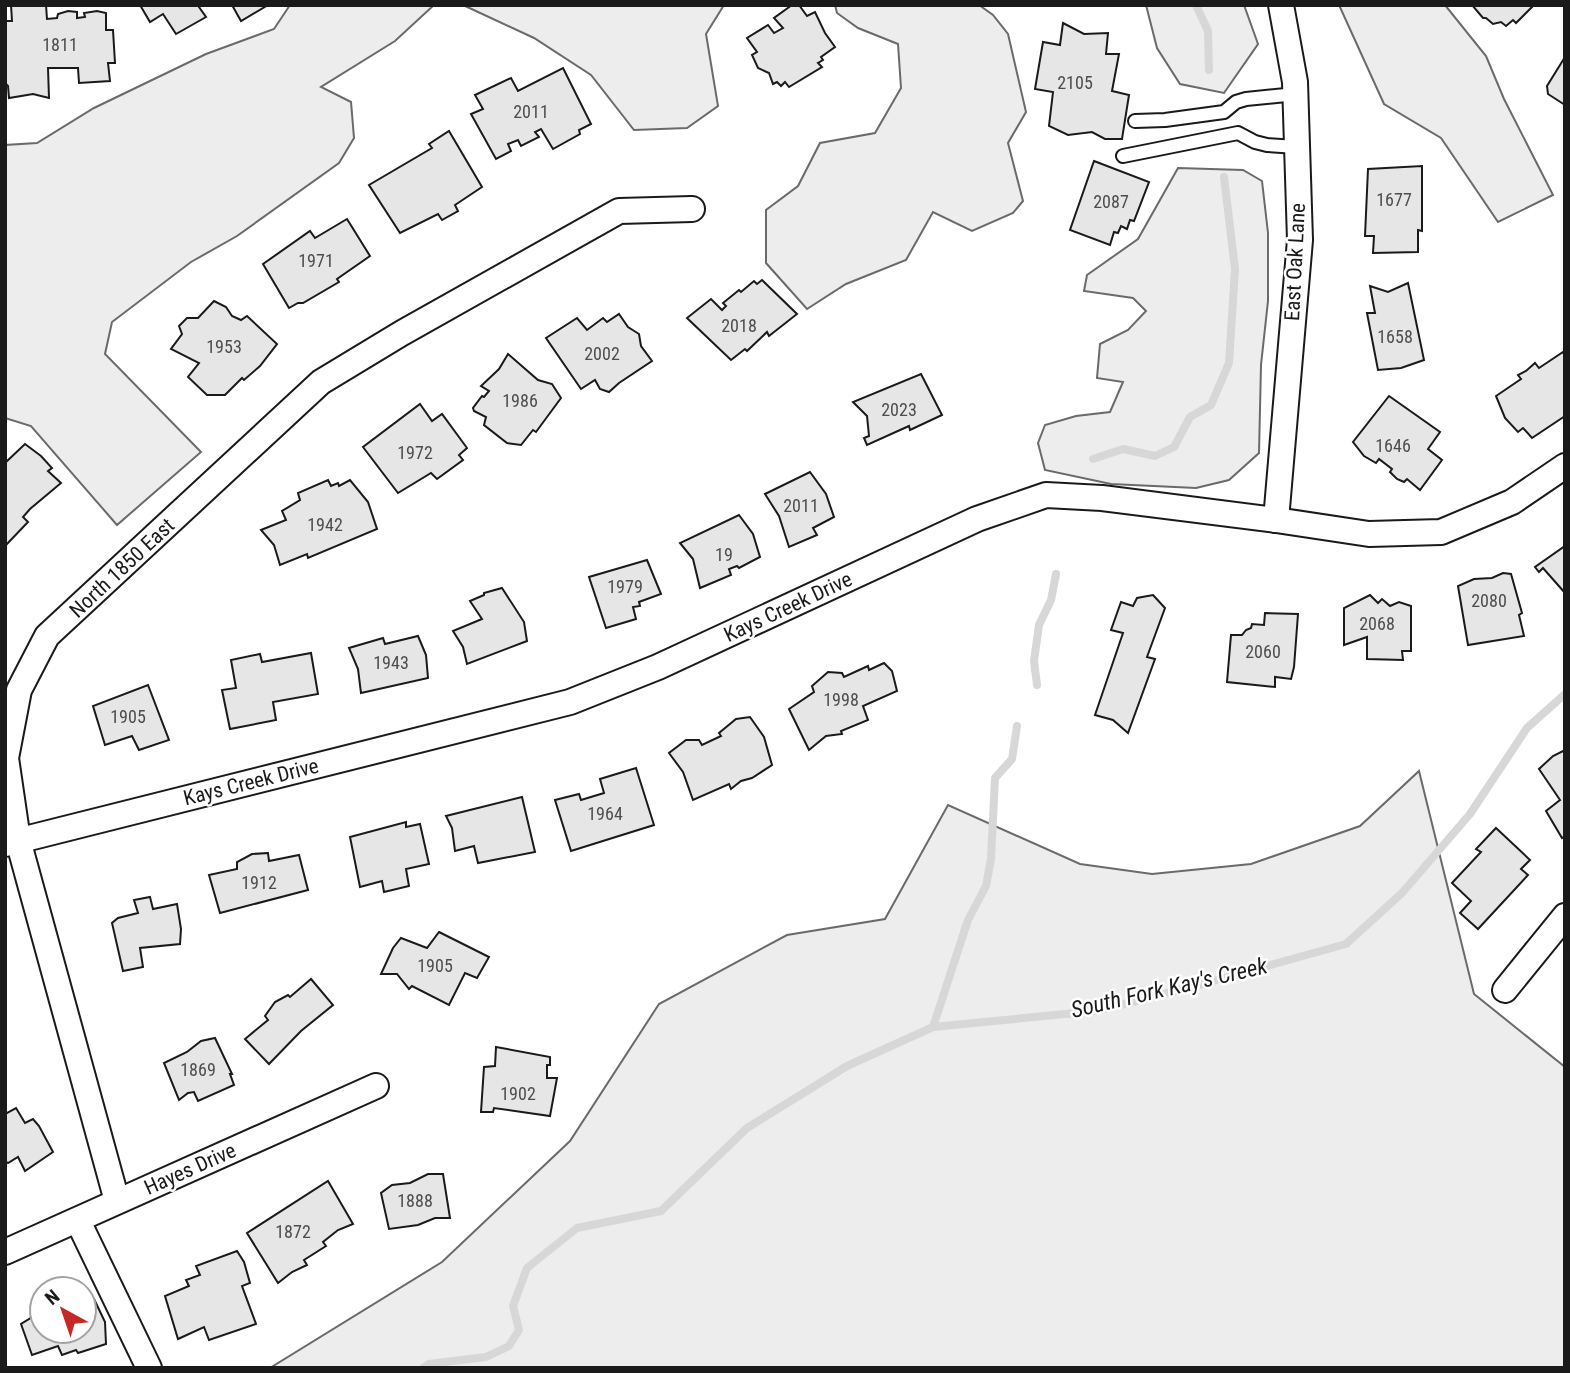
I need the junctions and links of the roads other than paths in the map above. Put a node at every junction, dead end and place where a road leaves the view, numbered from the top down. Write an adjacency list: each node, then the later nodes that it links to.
1 (1281, 5): 2 (street, East Oak Lane)
2 (1296, 94): 3 (lane); 4 (street, East Oak Lane)
3 (1135, 121)
4 (1297, 147): 5 (lane); 8 (street, East Oak Lane)
5 (1123, 156)
6 (692, 209): 9 (street, North 1850 East)
7 (1565, 466): 8 (street, Kays Creek Drive)
8 (1276, 520): 9 (street, Kays Creek Drive)
9 (12, 842): 13 (street, North 1850 East)
10 (1565, 916): 11 (street)
11 (1505, 990)
12 (376, 1086): 13 (street, Hayes Drive)
13 (117, 1201): 14 (street, Hayes Drive)
14 (78, 1221): 15 (street, Hayes Drive); 16 (street)
15 (5, 1252)
16 (149, 1368)

